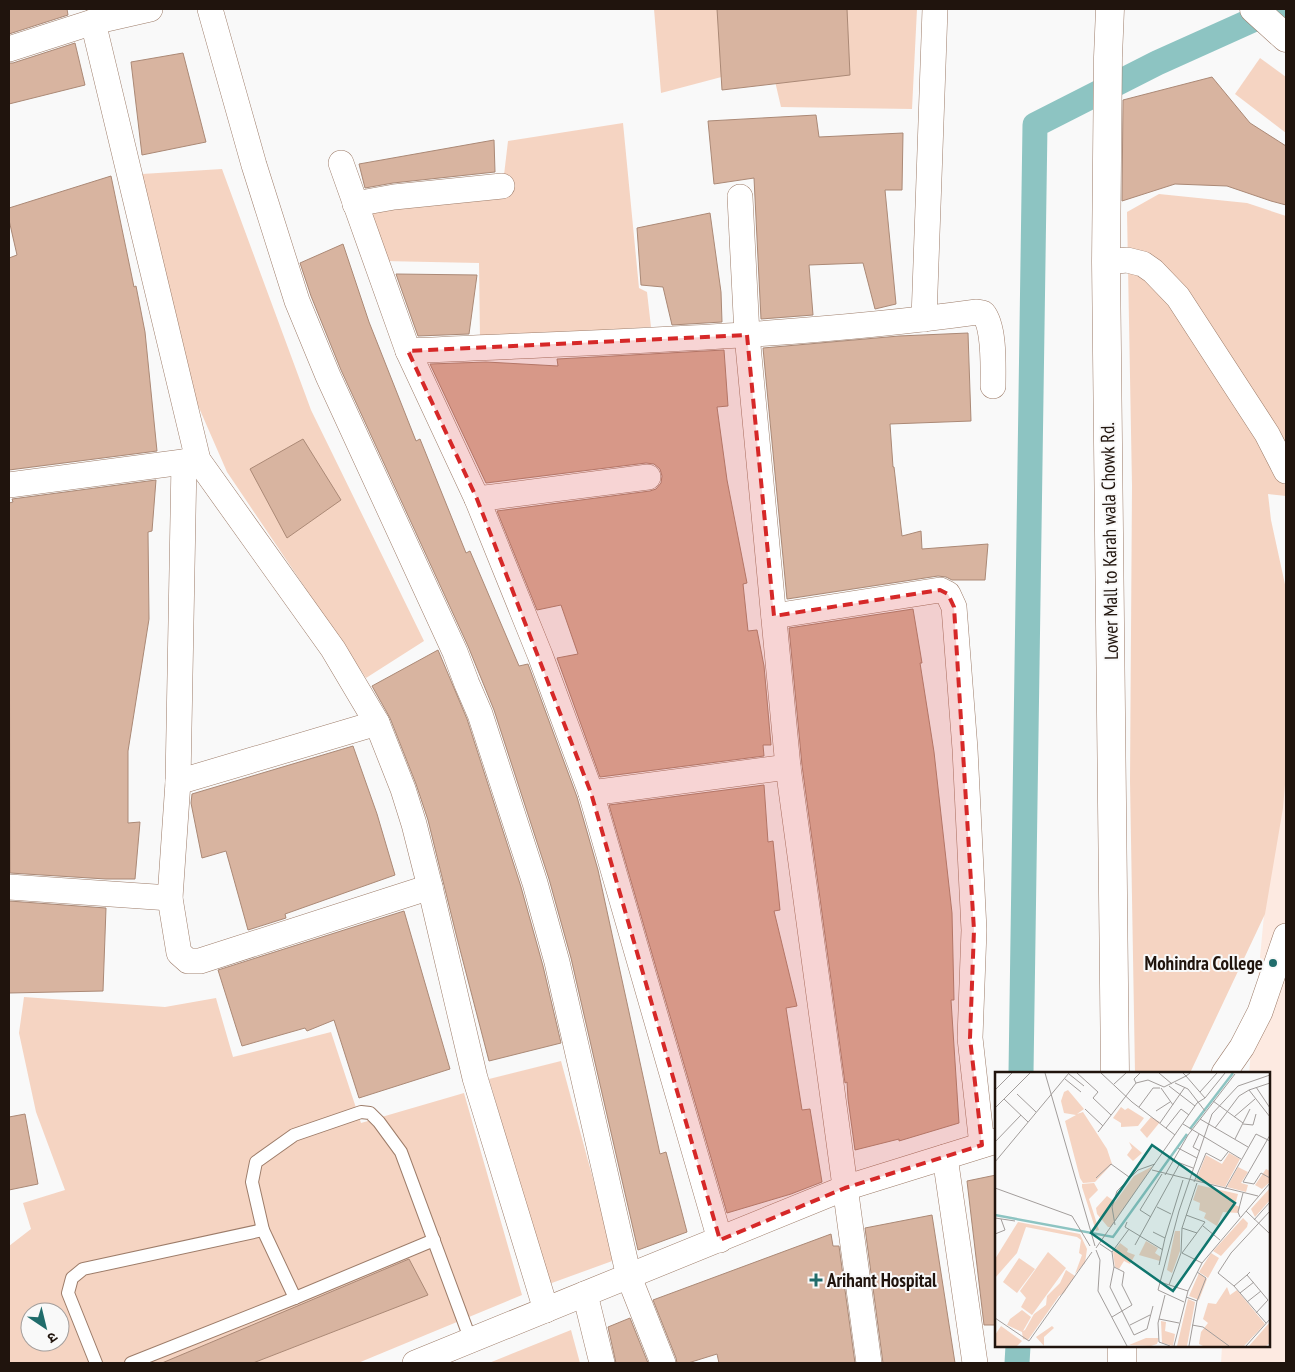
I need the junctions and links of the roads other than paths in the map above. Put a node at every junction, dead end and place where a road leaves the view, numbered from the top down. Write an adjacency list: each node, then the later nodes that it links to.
1 (150, 9): 6 (street)
2 (210, 9): 40 (street)
3 (935, 9): 14 (street)
4 (1110, 9): 13 (street, Lower Mall to Karah wala Chowk Rd.)
5 (1254, 9): 7 (street)
6 (93, 22): 8 (street); 18 (street)
7 (1283, 36)
8 (9, 49)
9 (340, 162): 12 (street)
10 (502, 186): 12 (street)
11 (740, 197): 15 (street)
12 (355, 204): 16 (street)
13 (1106, 262): 19 (street); 32 (street, Lower Mall to Karah wala Chowk Rd.)
14 (924, 319): 15 (street); 17 (street)
15 (747, 335): 16 (street); 23 (street)
16 (408, 351): 22 (street)
17 (993, 386)
18 (191, 461): 21 (street); 24 (street); 26 (street)
19 (1286, 471)
20 (648, 477): 22 (street)
21 (9, 485)
22 (477, 499): 27 (street)
23 (774, 616): 25 (street); 34 (street)
24 (377, 723): 26 (street); 29 (street)
25 (788, 767): 27 (street); 36 (street)
26 (178, 782): 30 (street)
27 (591, 793): 39 (street)
28 (9, 887): 30 (street)
29 (430, 887): 30 (street); 43 (street)
30 (170, 898)
31 (1286, 936): 33 (street)
32 (1114, 1072)
33 (1225, 1072)
34 (989, 1143): 35 (street)
35 (945, 1157): 36 (street); 52 (street)
36 (845, 1188): 39 (street); 51 (street)
37 (263, 1230): 38 (lane); 42 (lane); 46 (lane)
38 (434, 1240): 42 (lane); 44 (lane)
39 (720, 1240): 40 (street)
40 (629, 1277): 41 (street); 50 (street)
41 (585, 1294): 43 (street); 49 (street)
42 (295, 1298): 47 (lane)
43 (546, 1310): 44 (street)
44 (471, 1341): 48 (street)
45 (1122, 1347): 53 (street)
46 (96, 1363)
47 (131, 1363)
48 (415, 1363)
49 (602, 1363)
50 (663, 1363)
51 (869, 1363)
52 (975, 1363)
53 (1122, 1363)

